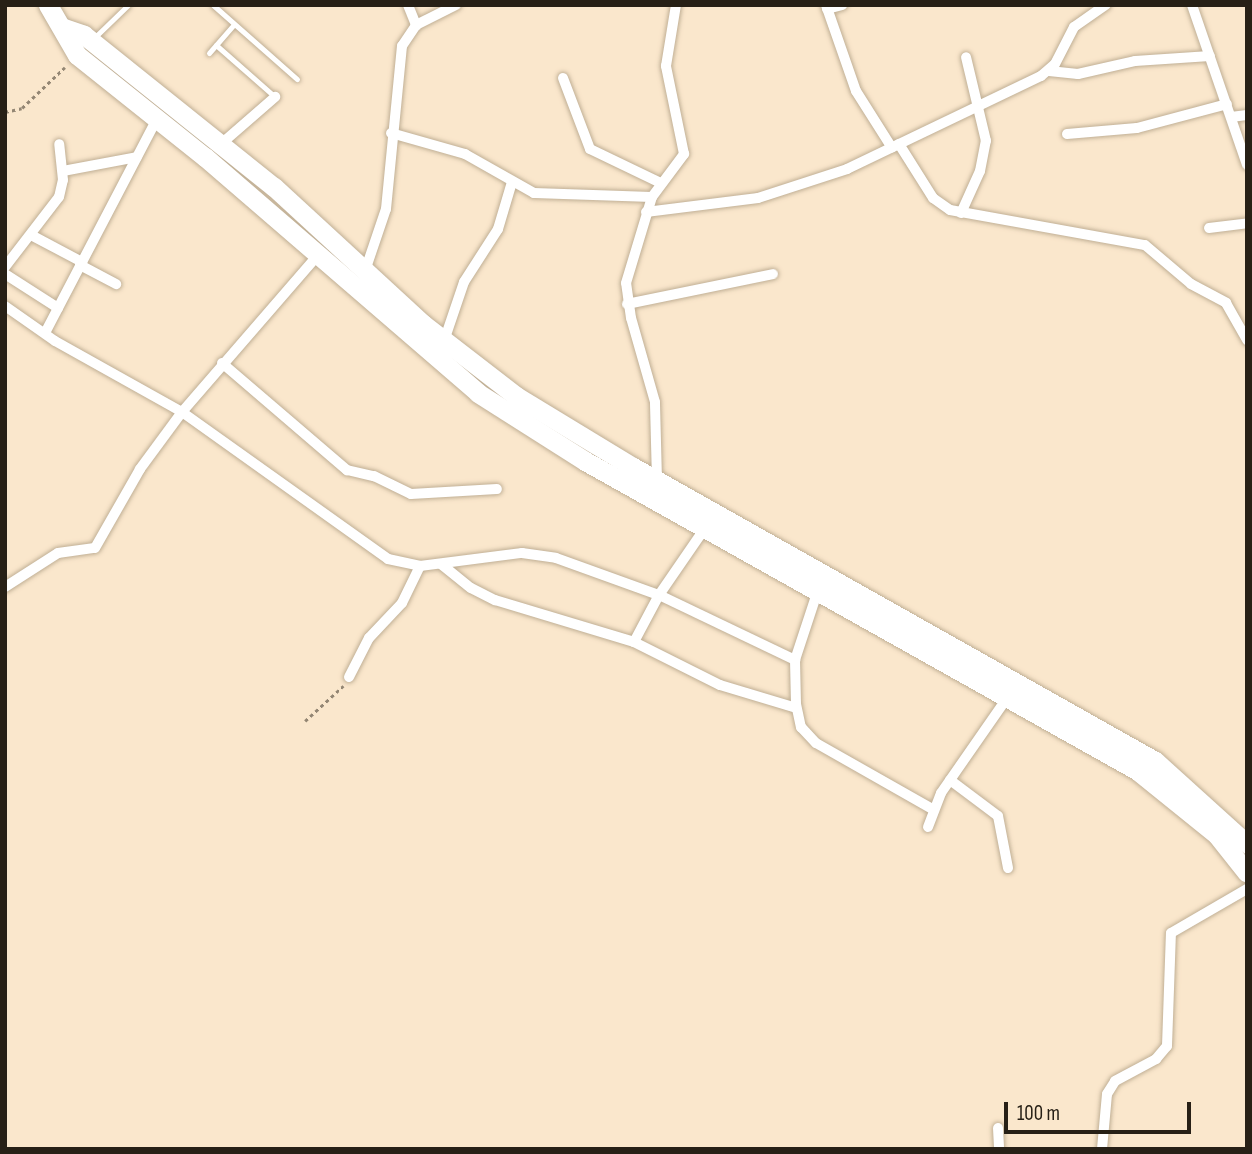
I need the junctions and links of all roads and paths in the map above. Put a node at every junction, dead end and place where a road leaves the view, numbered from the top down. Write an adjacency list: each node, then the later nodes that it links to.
1 (48, 5): 13 (highway)
2 (128, 5): 14 (lane)
3 (213, 5): 11 (lane)
4 (408, 5): 12 (street)
5 (456, 5): 12 (street)
6 (676, 5): 39 (street)
7 (842, 5): 10 (street)
8 (1106, 5): 20 (street)
9 (1192, 5): 18 (street)
10 (826, 7): 34 (street)
11 (234, 24): 15 (lane); 22 (lane)
12 (416, 25): 30 (street)
13 (64, 28): 14 (highway); 17 (highway)
14 (91, 40): 33 (highway)
15 (216, 45): 16 (lane); 23 (lane)
16 (209, 53)
17 (77, 55): 26 (path); 29 (highway)
18 (1210, 56): 20 (street); 24 (street)
19 (966, 57): 25 (street)
20 (1049, 71): 25 (street)
21 (564, 78): 39 (street)
22 (297, 79)
23 (275, 97): 33 (street)
24 (1227, 104): 28 (street); 31 (street)
25 (979, 106): 34 (street); 42 (street)
26 (5, 112)
27 (1247, 116): 28 (street)
28 (1231, 117): 36 (street)
29 (157, 119): 35 (street); 46 (highway)
30 (391, 133): 38 (street); 49 (street)
31 (1068, 134)
32 (59, 144): 37 (street)
33 (221, 144): 49 (highway)
34 (896, 146): 41 (street); 42 (street)
35 (137, 157): 37 (street); 47 (street)
36 (1247, 166)
37 (63, 171): 45 (street)
38 (512, 181): 40 (street); 58 (street)
39 (661, 183): 40 (street)
40 (652, 197): 41 (street)
41 (646, 212): 53 (street)
42 (961, 213): 57 (street)
43 (1247, 223): 44 (street)
44 (1209, 228)
45 (31, 235): 47 (street); 48 (street)
46 (318, 254): 59 (street); 63 (highway)
47 (81, 264): 52 (street); 55 (street)
48 (5, 267)
49 (365, 271): 58 (highway)
50 (5, 274): 55 (street)
51 (773, 274): 53 (street)
52 (116, 284)
53 (627, 304): 61 (street)
54 (5, 306): 56 (street)
55 (58, 308): 56 (street)
56 (45, 334): 60 (street)
57 (1247, 340)
58 (444, 341): 61 (highway)
59 (222, 363): 60 (street); 62 (street)
60 (182, 412): 65 (street); 66 (street)
61 (657, 480): 78 (highway)
62 (497, 489)
63 (705, 528): 67 (highway); 68 (street)
64 (441, 564): 65 (street); 68 (street); 69 (street)
65 (420, 566): 71 (street)
66 (5, 587)
67 (818, 590): 70 (street); 72 (highway)
68 (659, 594): 69 (street); 70 (street)
69 (634, 642): 73 (street)
70 (795, 660): 73 (street)
71 (349, 677): 74 (path)
72 (1007, 698): 75 (street); 80 (highway)
73 (796, 708): 76 (street)
74 (305, 721)
75 (950, 780): 76 (street); 79 (street)
76 (933, 809): 77 (street)
77 (928, 827)
78 (1247, 844)
79 (1008, 868)
80 (1247, 873)
81 (1247, 889): 84 (street)
82 (998, 1128): 83 (street)
83 (999, 1149)
84 (1102, 1149)

